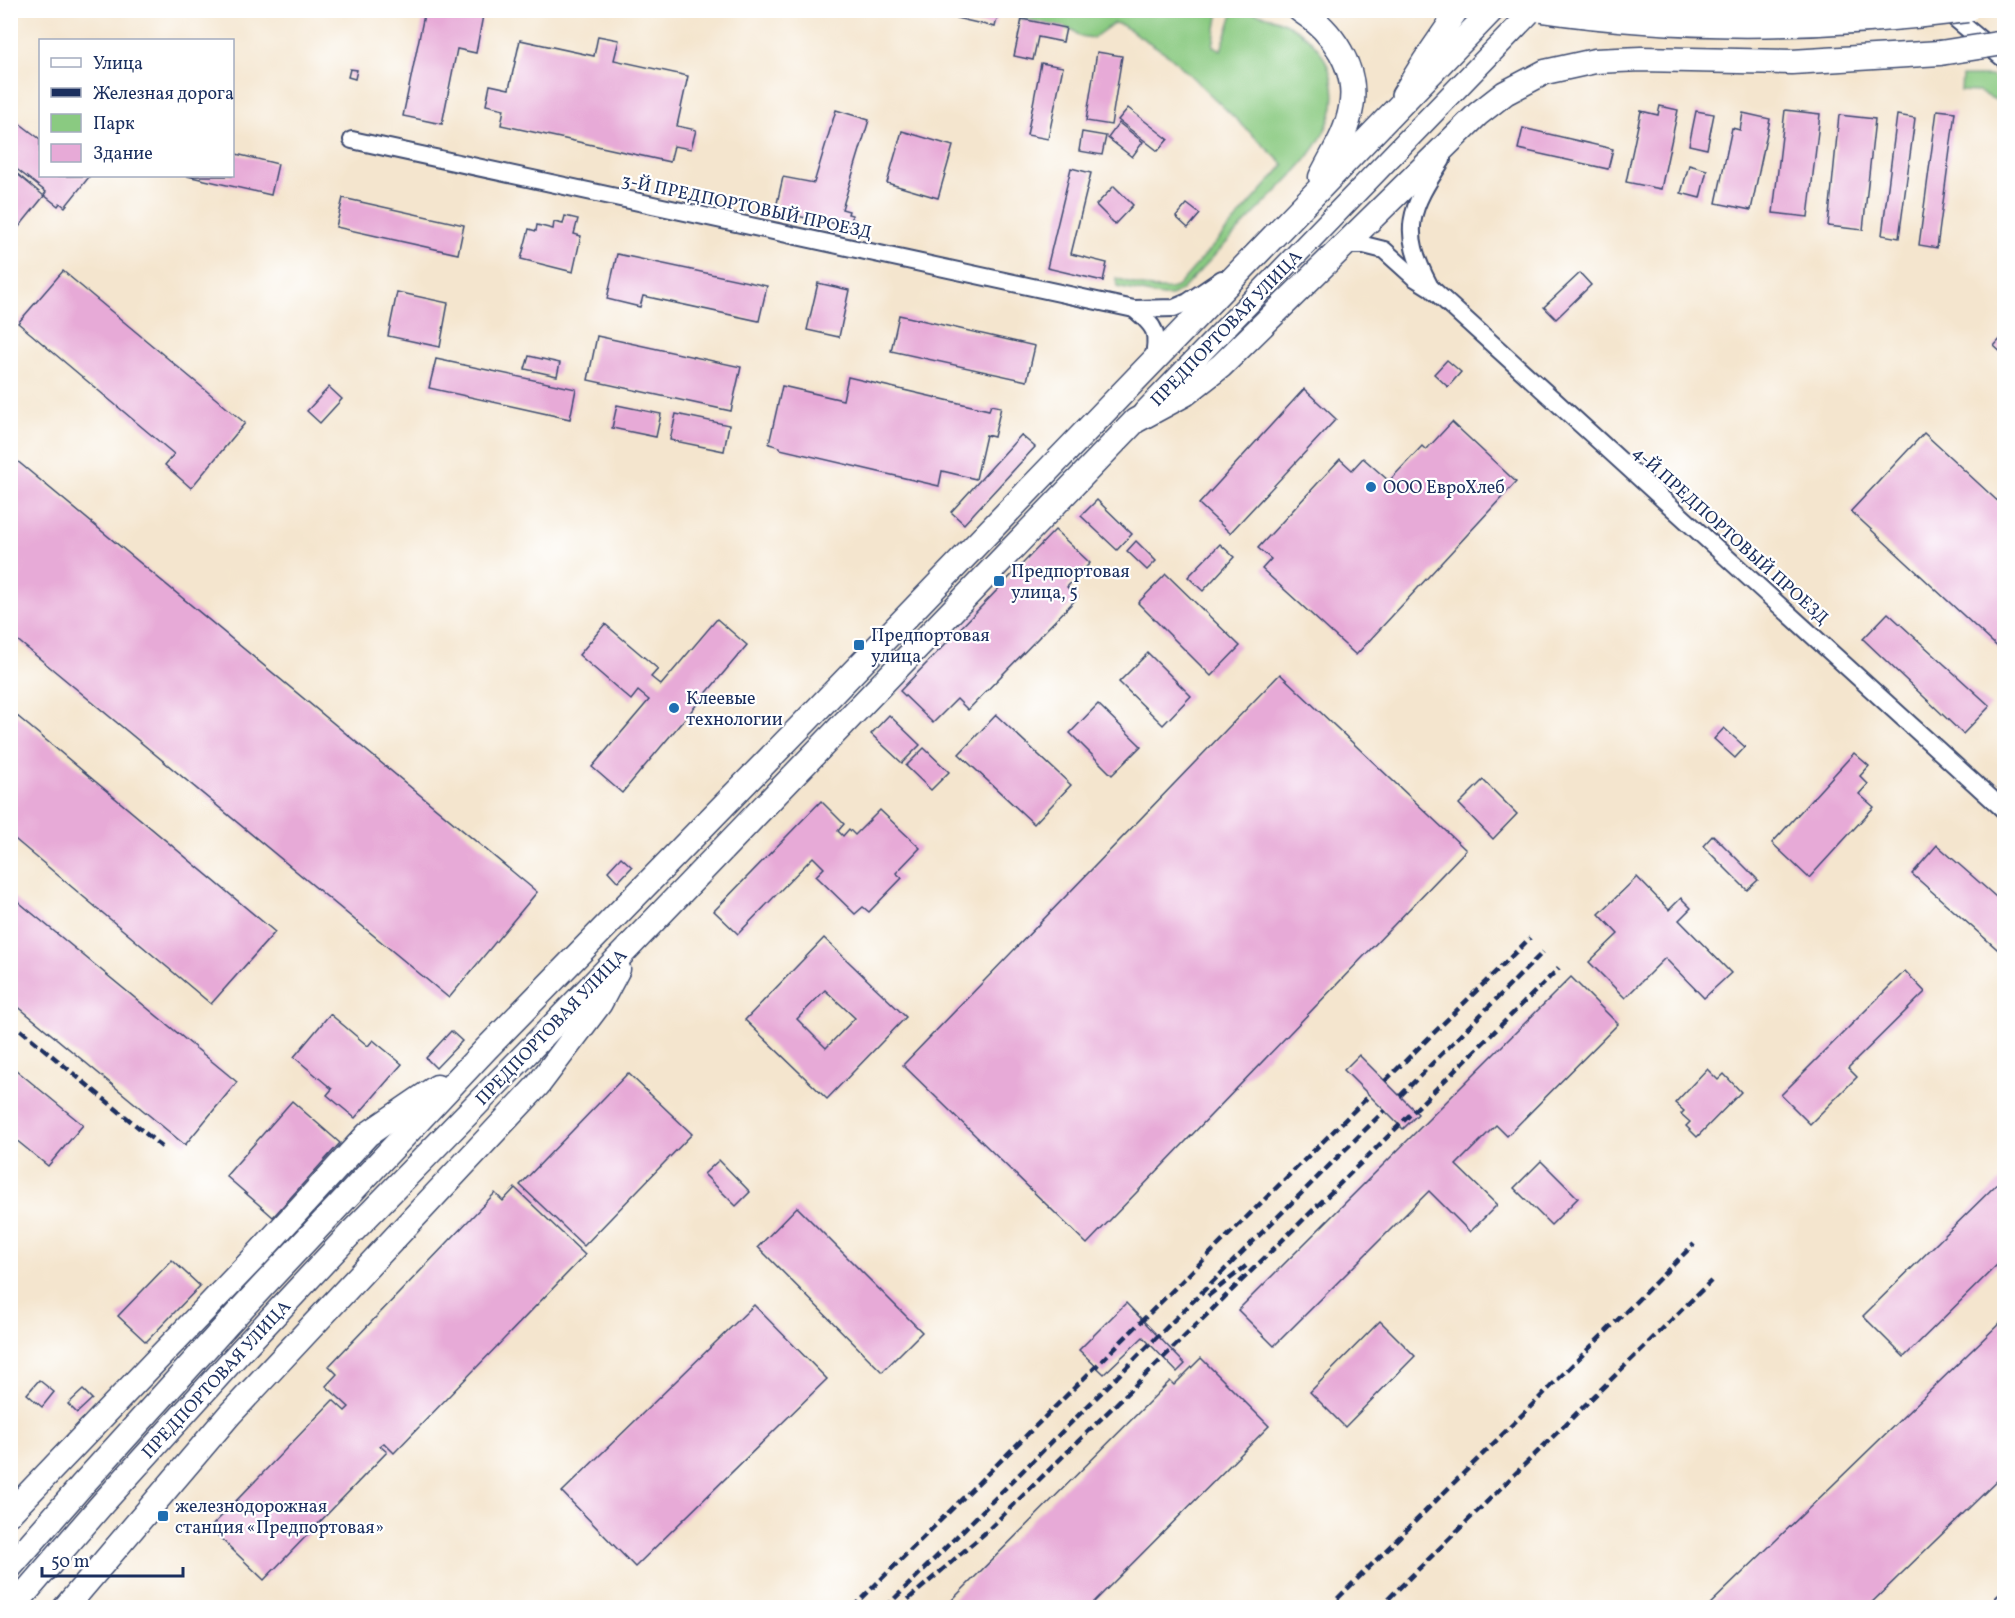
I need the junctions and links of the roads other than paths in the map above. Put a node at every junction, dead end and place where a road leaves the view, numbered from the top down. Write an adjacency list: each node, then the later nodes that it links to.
1 (1300, 10): 13 (main road)
2 (1458, 10): 10 (street)
3 (1533, 10): 19 (street, ПРЕДПОРТОВАЯ УЛИЦА)
4 (1542, 10): 6 (main road, bridge)
5 (1945, 10): 9 (street)
6 (1967, 10)
7 (1486, 17): 10 (main road, ПРЕДПОРТОВАЯ УЛИЦА)
8 (2004, 43): 11 (main road, bridge)
9 (2004, 59)
10 (1389, 117): 13 (main road, ПРЕДПОРТОВАЯ УЛИЦА)
11 (1460, 131): 14 (main road); 16 (street)
12 (352, 140): 17 (street, 3-Й ПРЕДПОРТОВЫЙ ПРОЕЗД)
13 (1308, 201): 15 (main road, ПРЕДПОРТОВАЯ УЛИЦА)
14 (1346, 244): 16 (street); 19 (main road)
15 (1250, 261): 17 (street, 3-Й ПРЕДПОРТОВЫЙ ПРОЕЗД); 18 (main road, ПРЕДПОРТОВАЯ УЛИЦА)
16 (1431, 288): 20 (street, 4-Й ПРЕДПОРТОВЫЙ ПРОЕЗД)
17 (1134, 309): 18 (street)
18 (1154, 360): 22 (main road, ПРЕДПОРТОВАЯ УЛИЦА)
19 (1135, 421): 21 (main road, ПРЕДПОРТОВАЯ УЛИЦА)
20 (2004, 810)
21 (628, 948): 26 (main road, ПРЕДПОРТОВАЯ УЛИЦА); 27 (main road)
22 (469, 1067): 23 (main road); 24 (main road, ПРЕДПОРТОВАЯ УЛИЦА)
23 (10, 1513)
24 (10, 1567)
25 (2004, 1602): 28 (street)
26 (12, 1608)
27 (65, 1608)
28 (1999, 1608)

